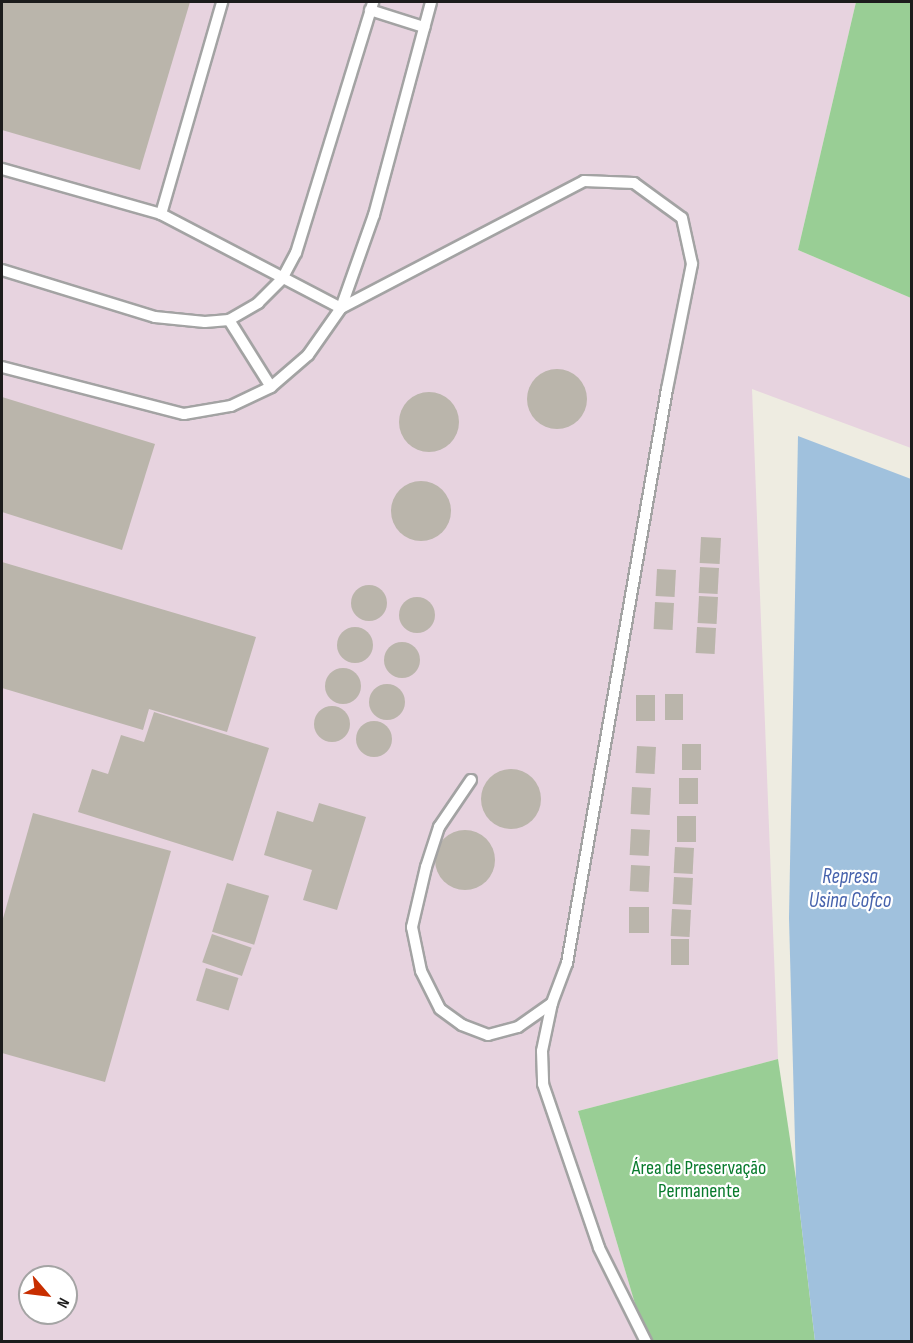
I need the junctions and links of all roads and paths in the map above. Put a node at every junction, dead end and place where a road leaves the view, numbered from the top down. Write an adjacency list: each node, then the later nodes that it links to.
1 (222, 2): 6 (lane)
2 (431, 2): 4 (lane)
3 (372, 6): 4 (lane); 8 (lane)
4 (424, 27): 9 (lane)
5 (2, 169): 6 (lane)
6 (161, 214): 8 (lane)
7 (2, 270): 10 (lane)
8 (282, 279): 9 (lane); 10 (lane)
9 (341, 308): 12 (lane); 14 (lane)
10 (229, 320): 12 (lane)
11 (2, 367): 12 (lane)
12 (271, 387)
13 (471, 780): 14 (lane)
14 (552, 1003): 15 (lane)
15 (646, 1341)

